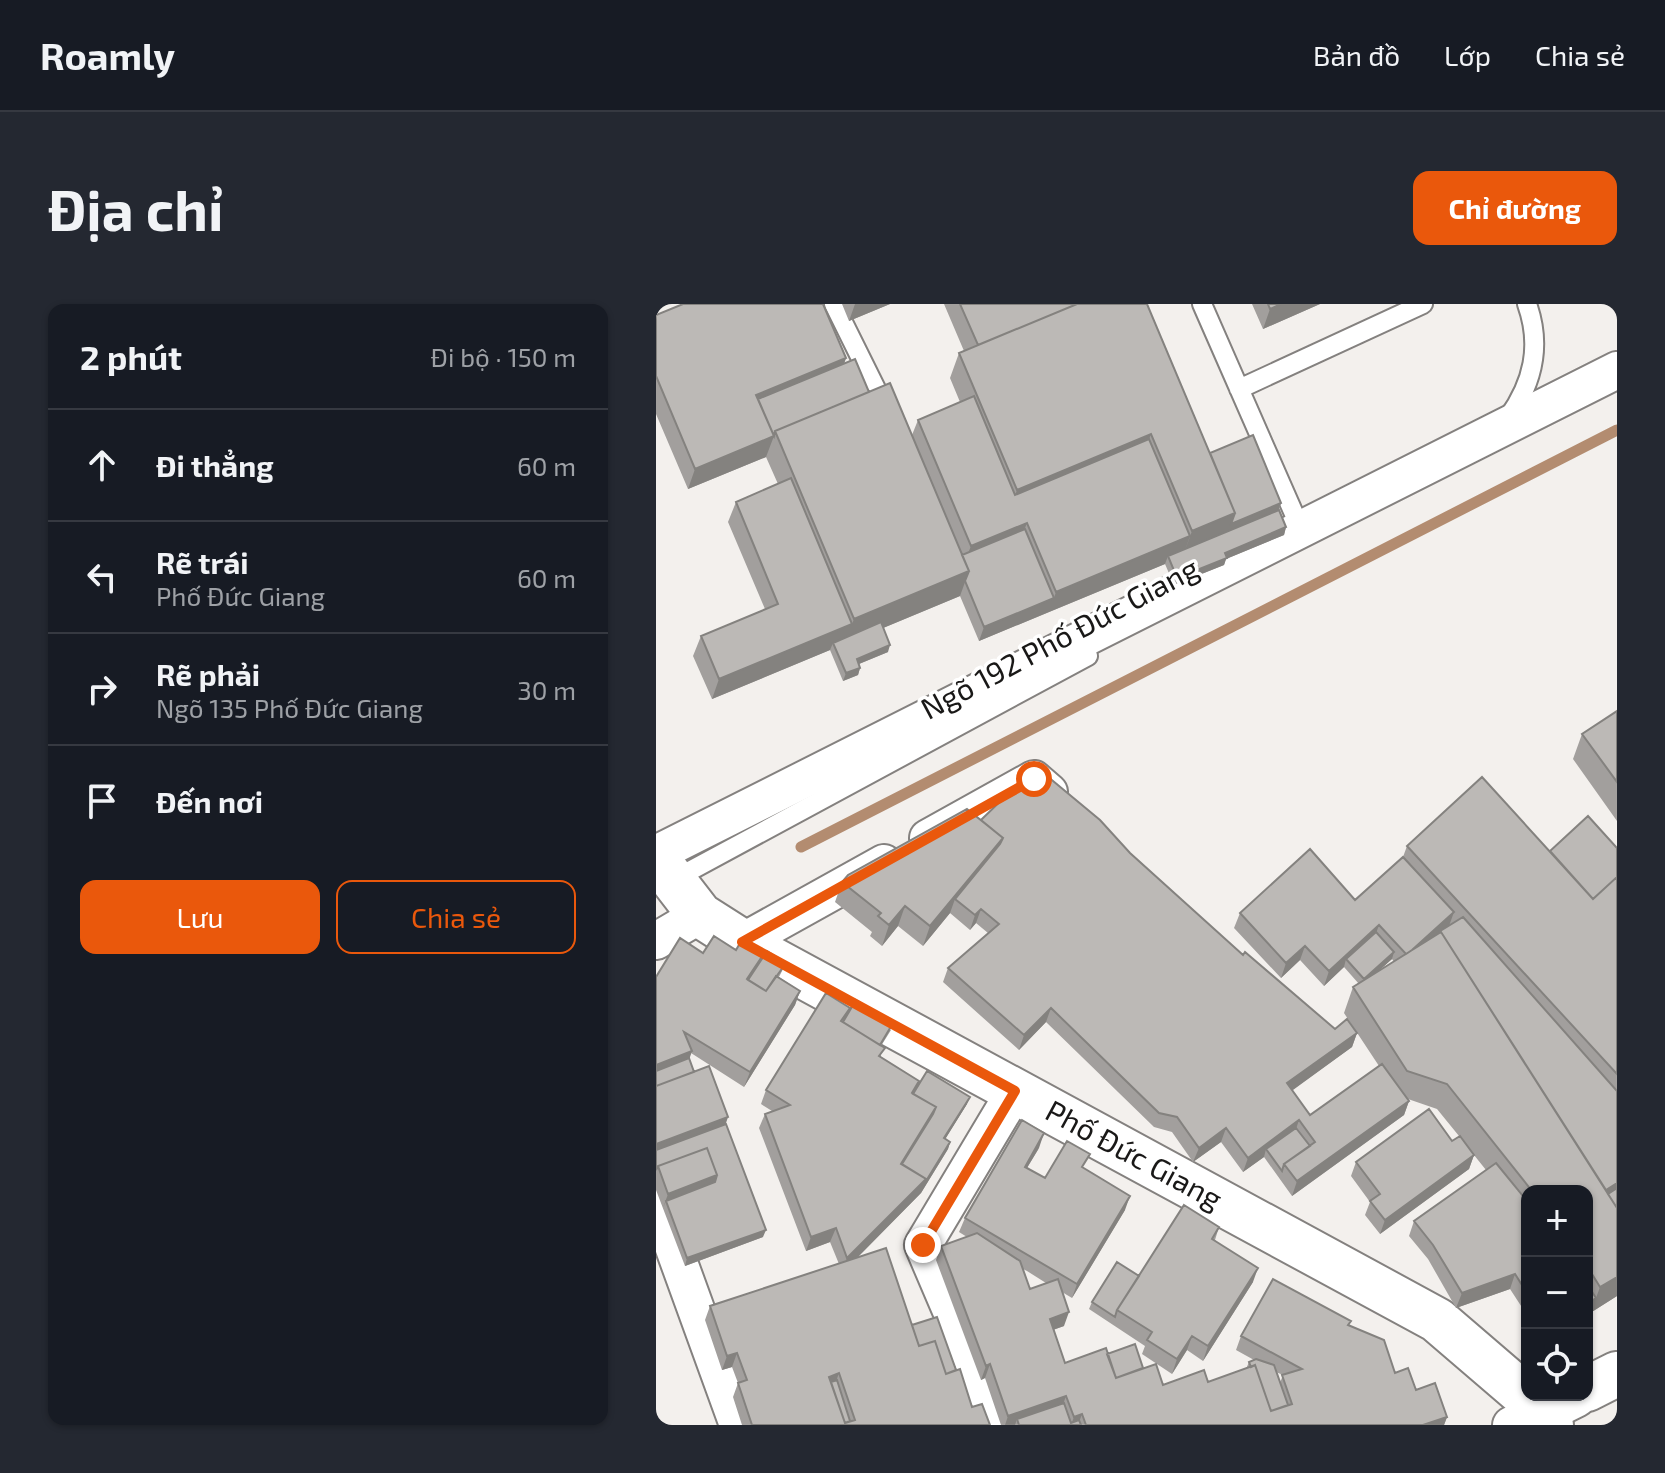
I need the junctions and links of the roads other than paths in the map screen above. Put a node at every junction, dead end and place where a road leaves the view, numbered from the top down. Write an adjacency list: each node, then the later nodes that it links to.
1 (834, 304): 7 (lane)
2 (1202, 304): 6 (lane)
3 (1423, 304): 6 (lane)
4 (1527, 304): 8 (lane)
5 (1617, 370): 8 (street)
6 (1239, 389): 9 (lane)
7 (893, 424)
8 (1488, 441): 9 (street)
9 (1303, 534): 11 (street)
10 (1069, 810): 14 (street)
11 (662, 864): 12 (street, Phố Đức Giang)
12 (700, 915): 13 (street); 14 (street, Phố Đức Giang)
13 (656, 941)
14 (742, 942): 15 (street, Phố Đức Giang)
15 (1015, 1091): 19 (street, Phố Đức Giang); 21 (street)
16 (656, 1199): 20 (street)
17 (1617, 1374): 18 (street)
18 (1593, 1386)
19 (1546, 1414)
20 (738, 1425)
21 (1000, 1425)

